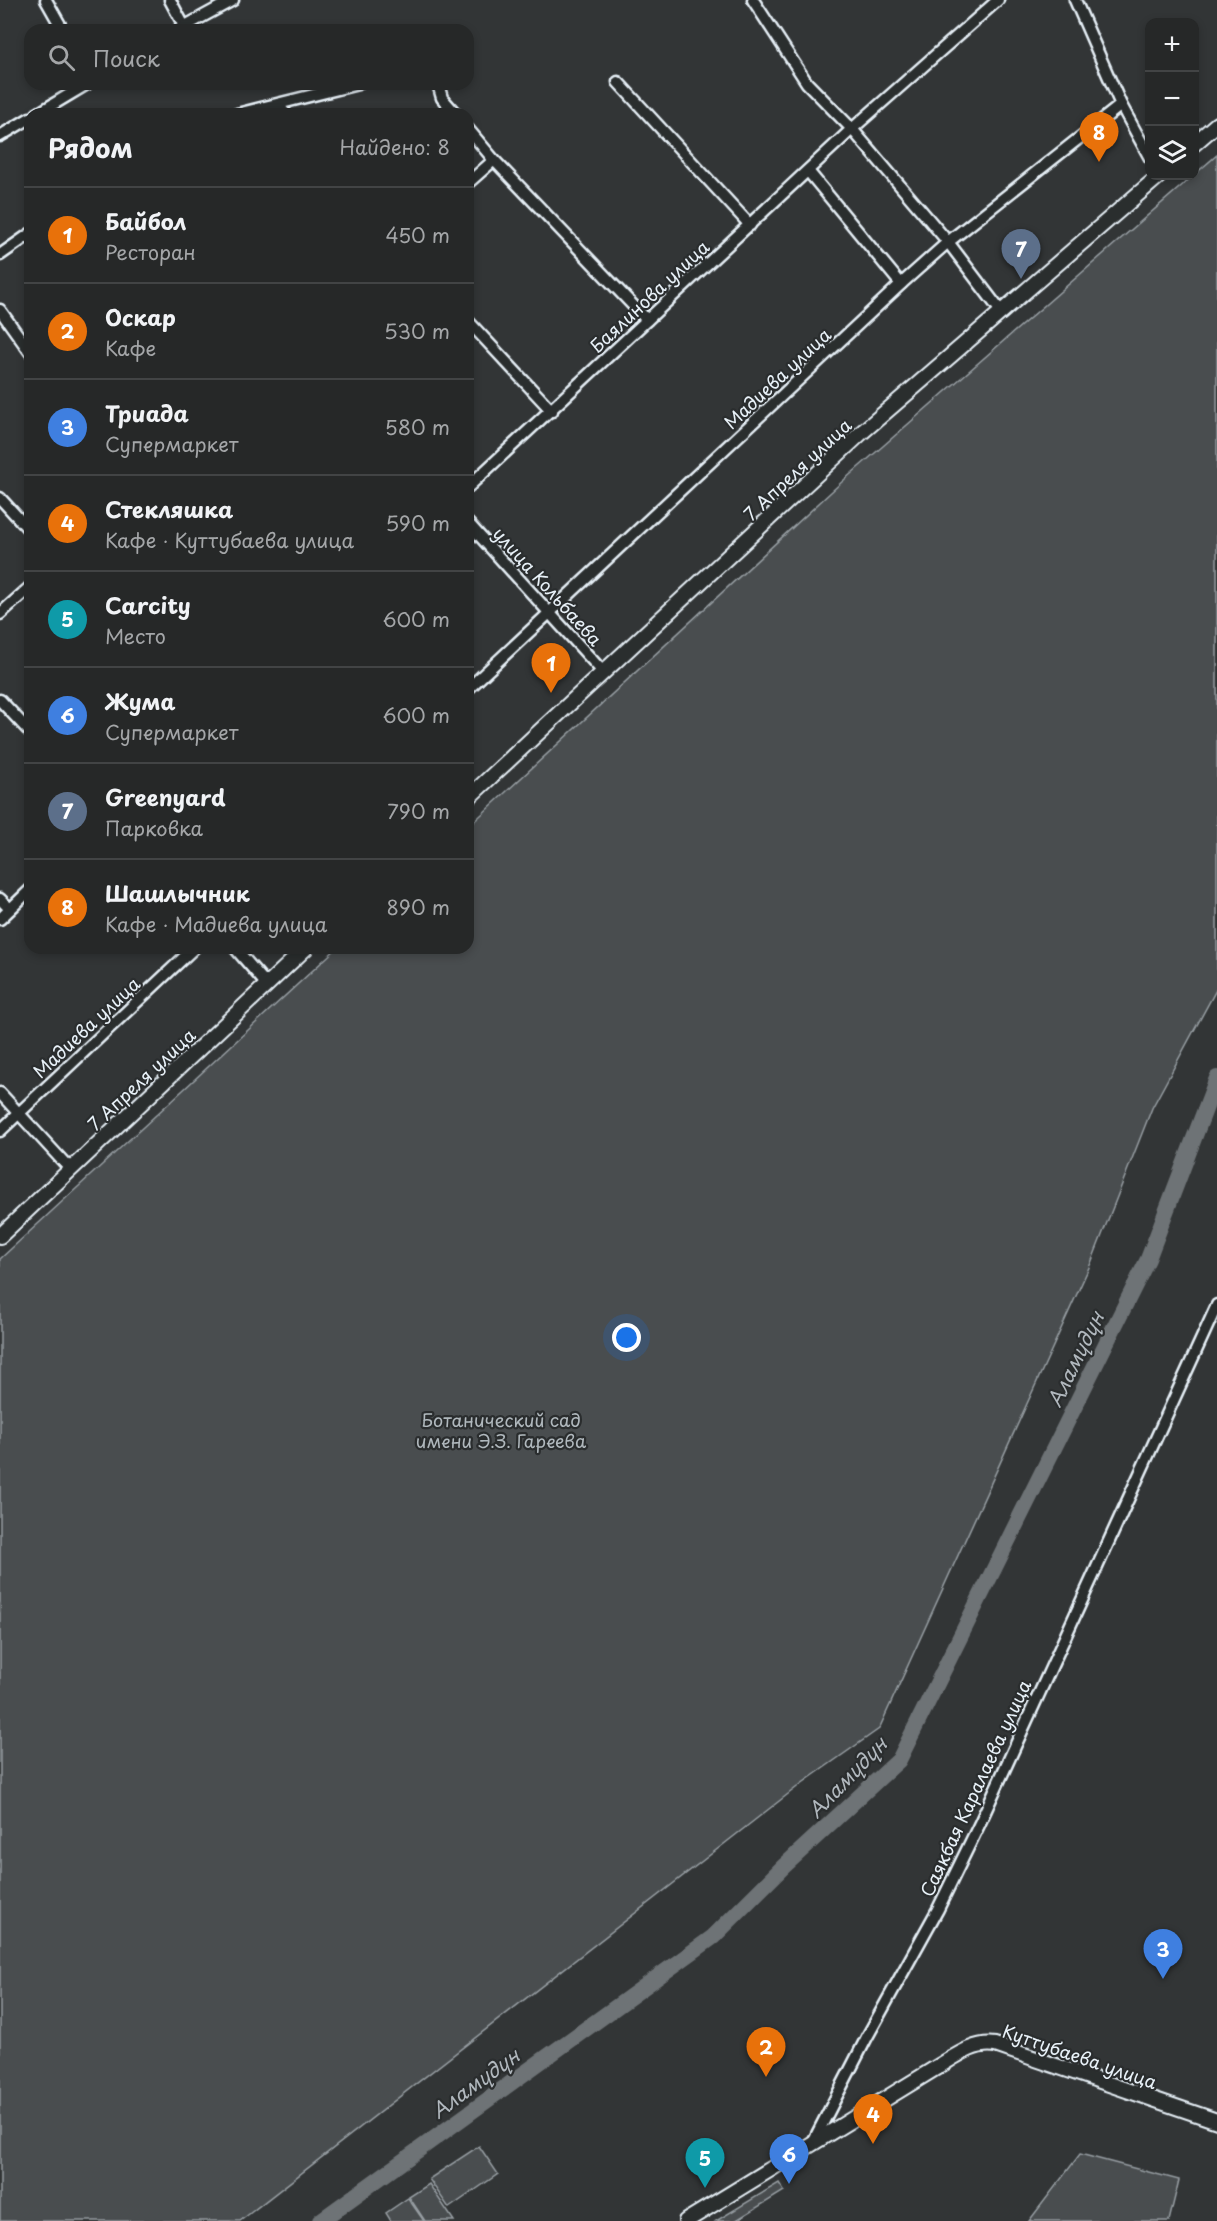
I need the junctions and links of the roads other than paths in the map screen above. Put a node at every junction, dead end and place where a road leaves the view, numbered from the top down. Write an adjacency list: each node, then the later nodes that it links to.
1 (46, 0): 7 (street)
2 (170, 0): 8 (street)
3 (233, 0): 9 (street)
4 (753, 0): 22 (street)
5 (998, 0): 22 (street, Баялинова улица)
6 (1075, 0): 15 (street)
7 (60, 24)
8 (179, 24)
9 (188, 24)
10 (618, 82): 31 (street)
11 (77, 90): 16 (street)
12 (335, 90): 14 (street)
13 (440, 90): 19 (street)
14 (278, 105): 17 (street); 18 (street)
15 (1121, 105): 26 (street); 33 (street, Мадиева улица)
16 (47, 108)
17 (264, 108)
18 (281, 108)
19 (451, 108)
20 (24, 122): 23 (street)
21 (1217, 124): 25 (main road)
22 (852, 129): 28 (street, Баялинова улица); 33 (street)
23 (0, 136)
24 (474, 136): 27 (street)
25 (1199, 140)
26 (1145, 150)
27 (494, 160): 29 (street); 38 (street)
28 (808, 171): 31 (street, Баялинова улица); 35 (street)
29 (474, 178)
30 (1154, 180): 37 (main road, 7 Апреля улица)
31 (750, 225): 38 (street, Баялинова улица)
32 (24, 238): 34 (street)
33 (948, 242): 35 (street, Мадиева улица); 37 (street)
34 (0, 255)
35 (901, 284): 47 (street, Мадиева улица)
36 (0, 310): 40 (street)
37 (1002, 313): 49 (main road, 7 Апреля улица)
38 (648, 320): 41 (street, Баялинова улица)
39 (474, 327): 41 (street)
40 (24, 344)
41 (552, 411): 42 (street, Баялинова улица)
42 (474, 482)
43 (0, 498): 44 (street)
44 (24, 524)
45 (474, 530): 47 (street, улица Кольбаева)
46 (24, 592): 48 (street)
47 (550, 612): 49 (street, улица Кольбаева); 50 (street, Мадиева улица)
48 (0, 614)
49 (603, 672): 53 (main road, 7 Апреля улица)
50 (474, 683)
51 (0, 700): 52 (street)
52 (24, 726)
53 (474, 792)
54 (24, 896): 56 (street)
55 (0, 898): 56 (street)
56 (10, 909): 57 (street)
57 (0, 919)
58 (188, 954): 63 (street, Мадиева улица)
59 (240, 954): 61 (street)
60 (300, 954): 61 (main road, 7 Апреля улица)
61 (267, 985): 65 (main road, 7 Апреля улица)
62 (0, 1093): 63 (street)
63 (19, 1113): 64 (street, Мадиева улица); 65 (street)
64 (0, 1131)
65 (71, 1170): 66 (main road, 7 Апреля улица)
66 (0, 1236)
67 (1217, 1305): 69 (street, Саякбая Каралаева улица)
68 (1217, 2121): 69 (main road, Куттубаева улица)
69 (812, 2144): 70 (main road)
70 (686, 2221)

